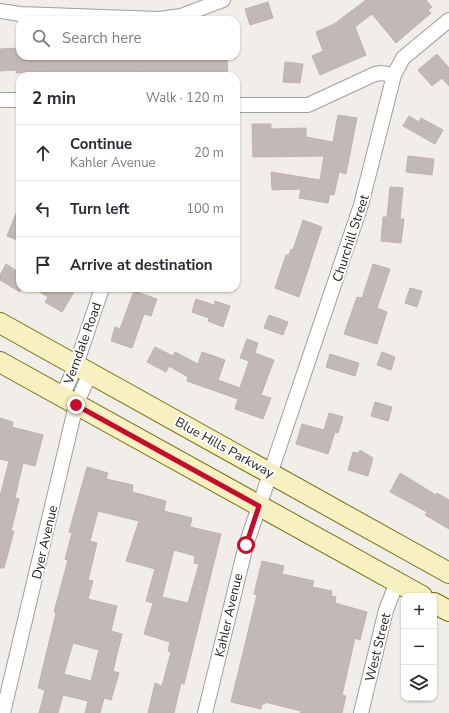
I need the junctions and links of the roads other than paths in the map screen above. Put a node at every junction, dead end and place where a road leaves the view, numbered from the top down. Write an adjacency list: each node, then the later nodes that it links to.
1 (222, 0): 4 (street)
2 (0, 11): 3 (street)
3 (76, 16)
4 (181, 16)
5 (449, 20): 6 (street, Churchill Street)
6 (394, 75): 9 (street); 15 (street, Churchill Street)
7 (0, 100): 8 (street)
8 (16, 100)
9 (240, 105)
10 (101, 292): 13 (street, Verndale Road)
11 (0, 323): 13 (main road, Blue Hills Parkway)
12 (0, 362): 14 (main road)
13 (83, 369): 14 (street, Verndale Road); 15 (main road, Blue Hills Parkway)
14 (69, 401): 16 (main road); 22 (street, Dyer Avenue)
15 (270, 472): 16 (street, Kahler Avenue); 17 (main road, Blue Hills Parkway)
16 (259, 506): 18 (main road); 23 (street, Kahler Avenue)
17 (449, 572)
18 (397, 582): 19 (main road); 24 (street, West Street)
19 (417, 593)
20 (437, 605): 21 (main road)
21 (449, 611)
22 (3, 713)
23 (205, 713)
24 (361, 713)

